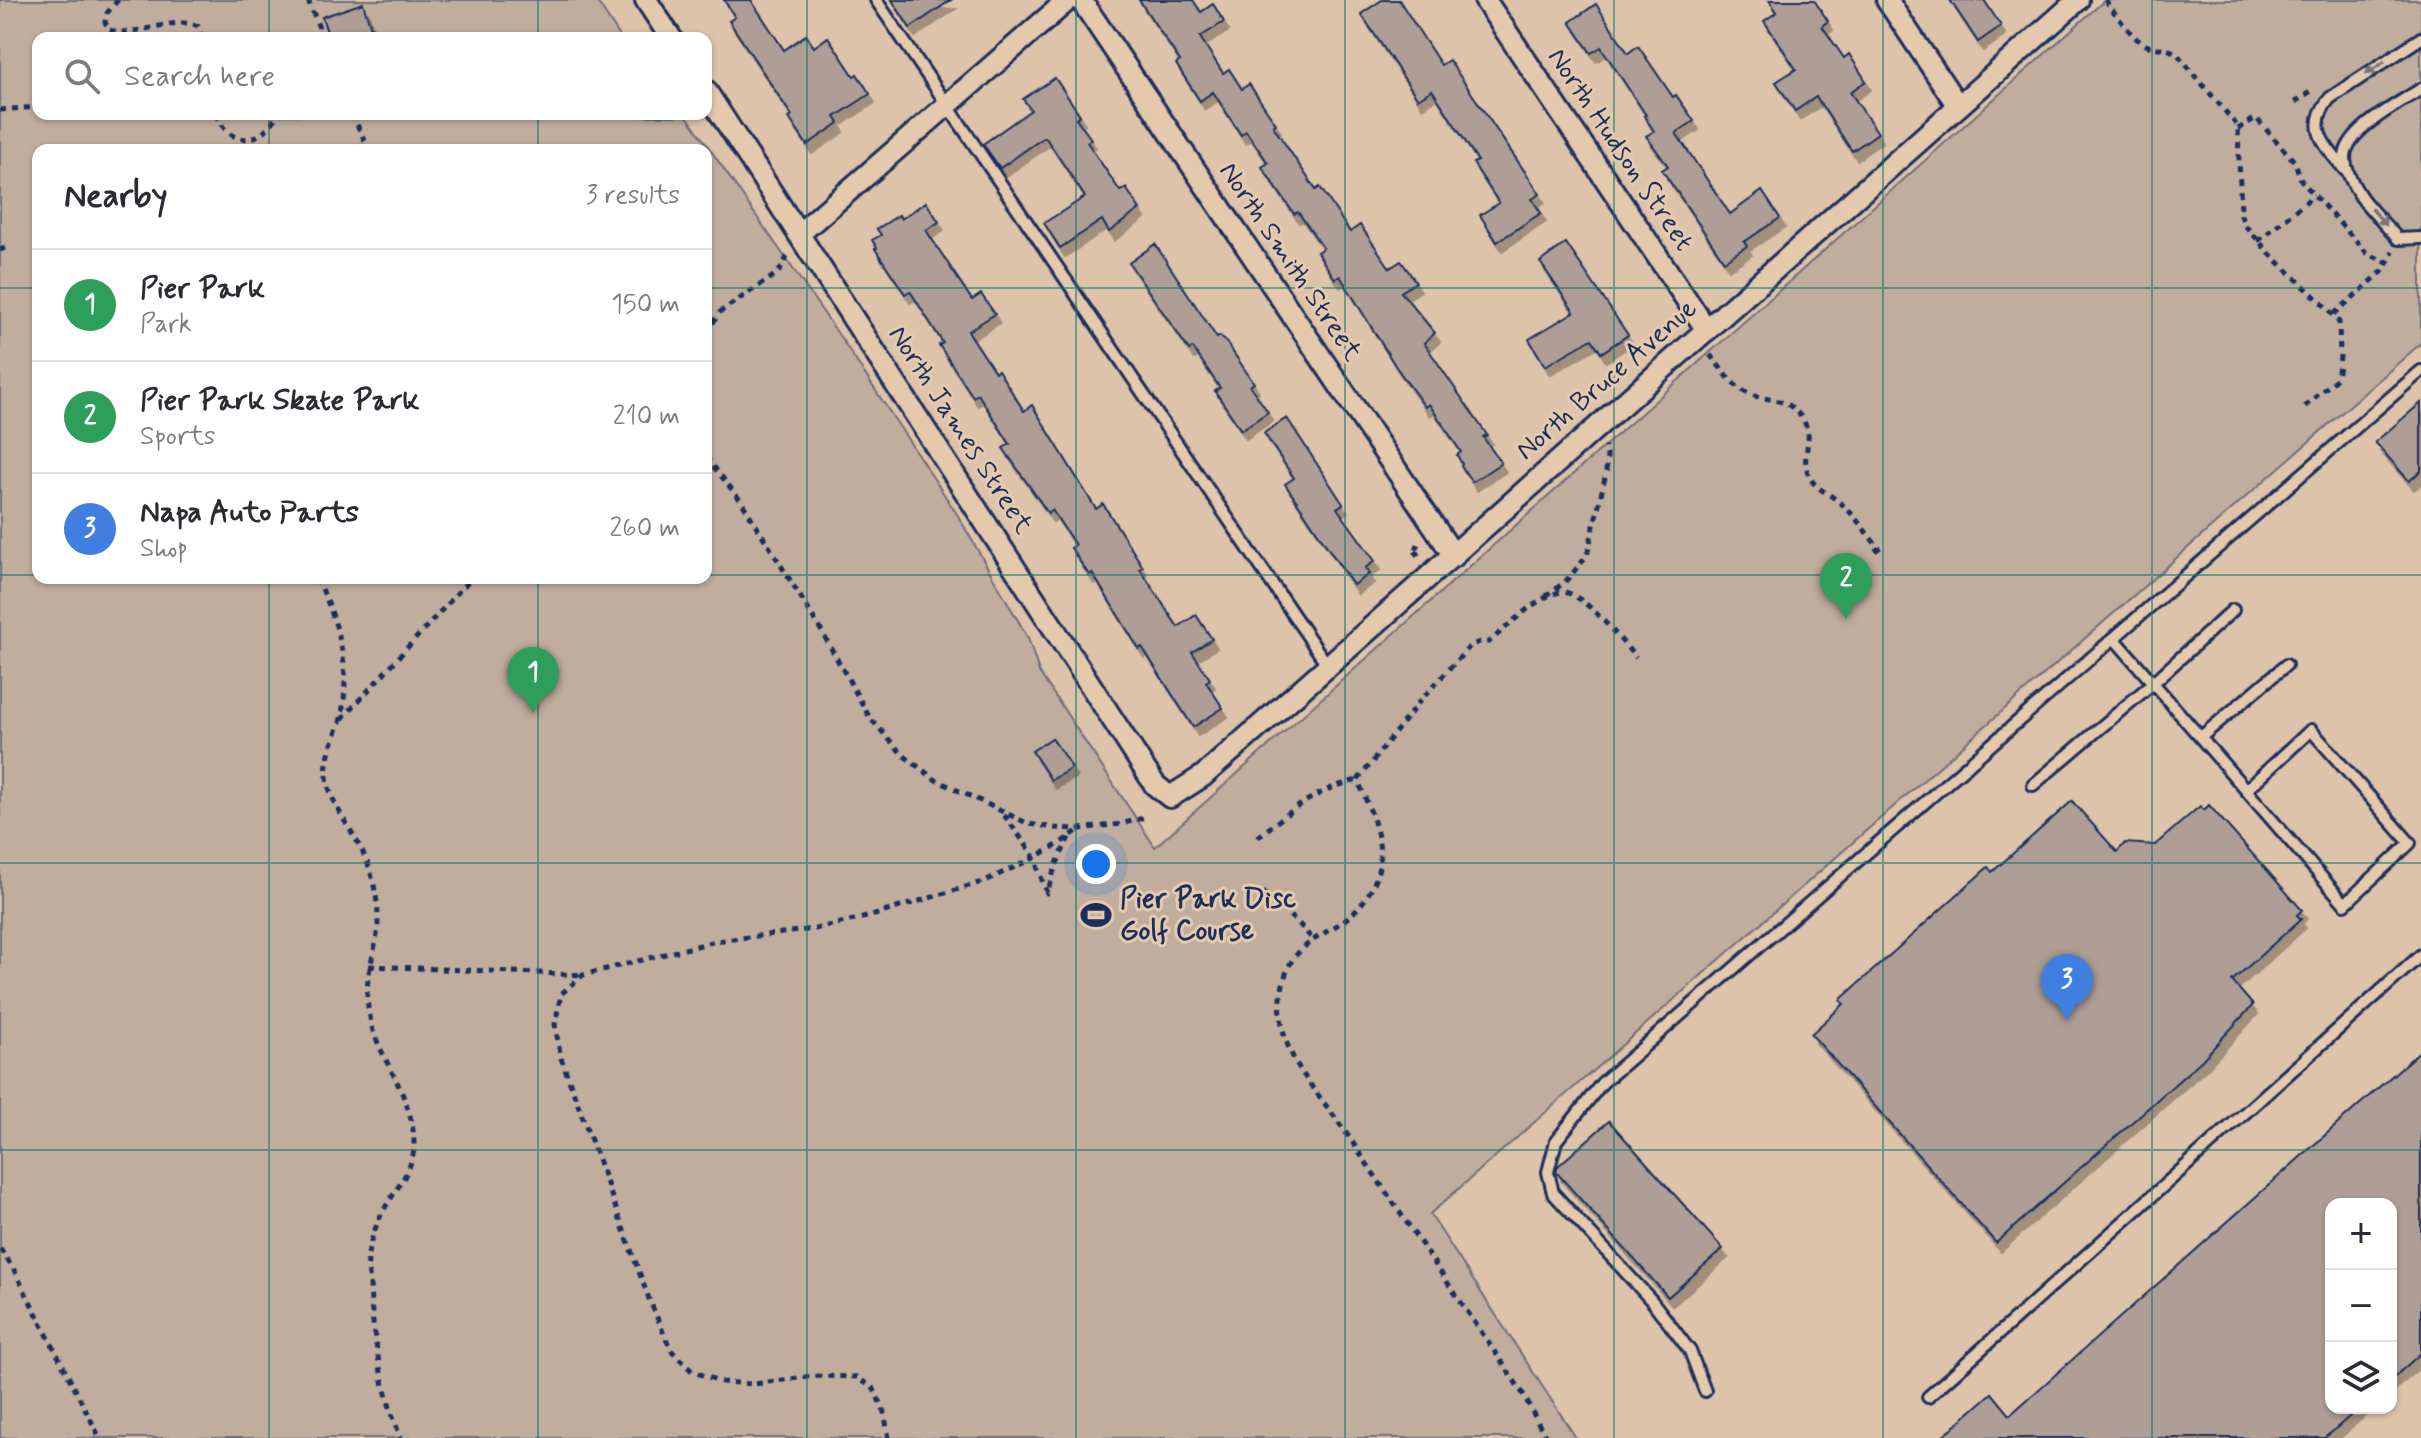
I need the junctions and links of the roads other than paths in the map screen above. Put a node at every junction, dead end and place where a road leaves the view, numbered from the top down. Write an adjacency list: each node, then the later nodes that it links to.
1 (646, 0): 8 (street)
2 (876, 0): 12 (lane)
3 (1068, 0): 12 (street)
4 (1081, 0): 19 (street, North Smith Street)
5 (1485, 0): 17 (street, North Hudson Street)
6 (1887, 0): 13 (street)
7 (2078, 0): 13 (street, North Bruce Avenue)
8 (667, 32)
9 (2421, 38): 14 (lane, one-way to 14)
10 (2421, 89): 14 (lane)
11 (712, 100): 15 (street, North James Street)
12 (947, 105): 15 (street); 23 (lane)
13 (1958, 106): 17 (street, North Bruce Avenue)
14 (2349, 174): 16 (lane, one-way to 16)
15 (800, 233): 28 (street, North James Street)
16 (2421, 238)
17 (1702, 335): 19 (street, North Bruce Avenue)
18 (2421, 371): 21 (lane)
19 (1454, 556): 23 (street, North Bruce Avenue)
20 (2233, 610): 24 (lane)
21 (2114, 638): 24 (lane); 30 (lane)
22 (2286, 665): 25 (lane)
23 (1328, 666): 28 (street, North Bruce Avenue)
24 (2153, 683): 25 (lane); 26 (lane)
25 (2201, 737): 27 (lane)
26 (2033, 785)
27 (2246, 790): 27 (lane)
28 (1170, 797)
29 (2421, 955): 31 (lane)
30 (1705, 1391)
31 (1928, 1397)

